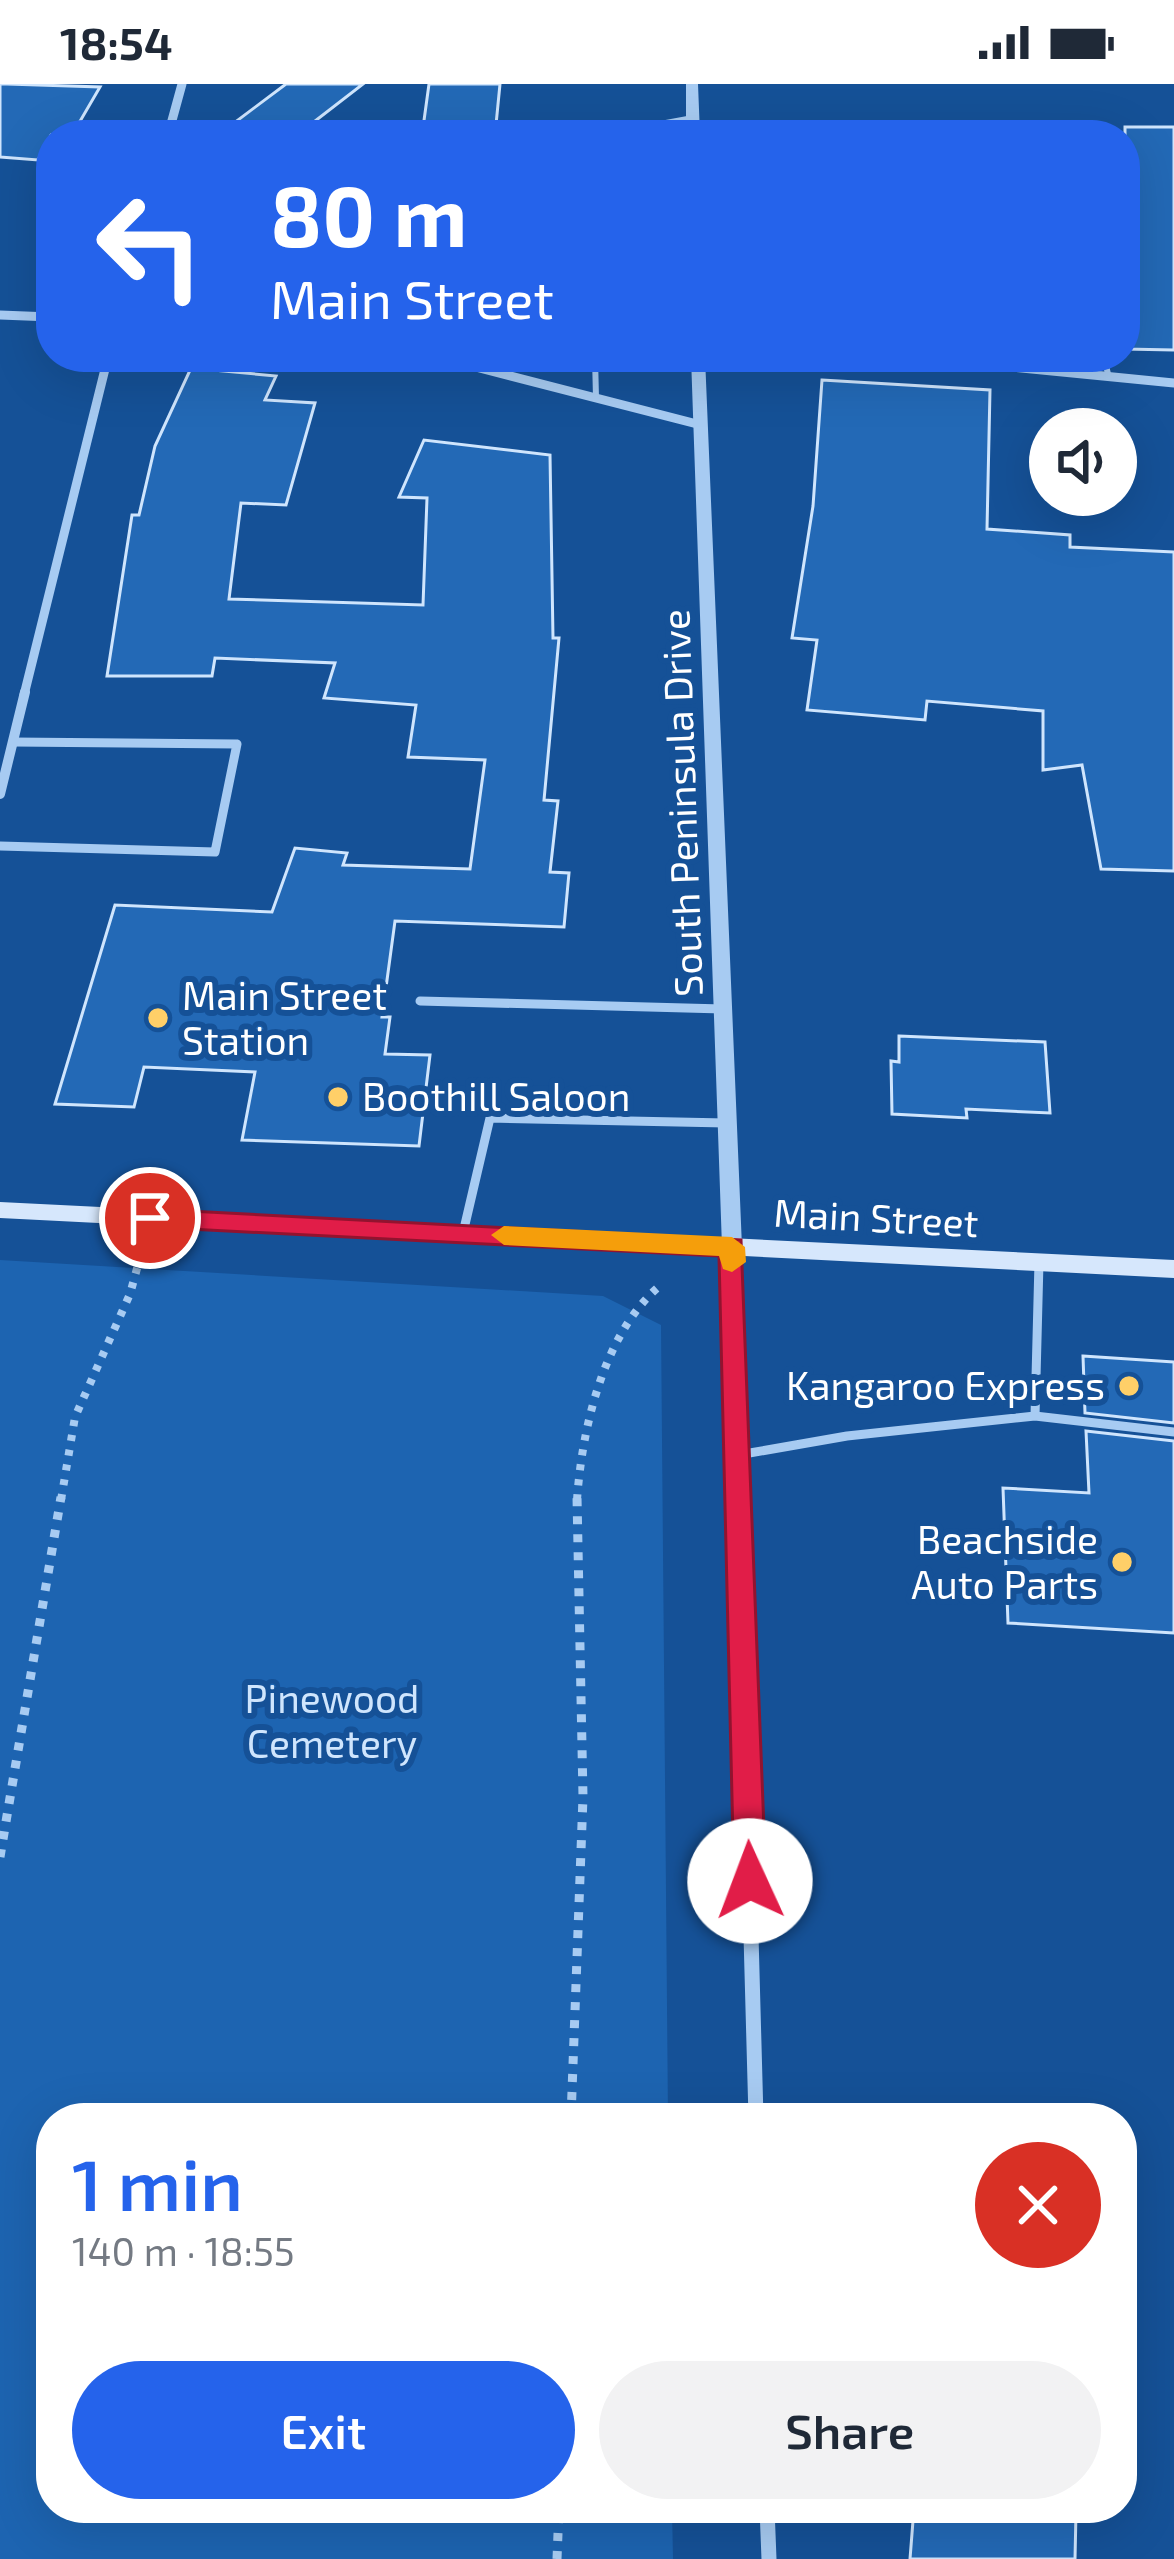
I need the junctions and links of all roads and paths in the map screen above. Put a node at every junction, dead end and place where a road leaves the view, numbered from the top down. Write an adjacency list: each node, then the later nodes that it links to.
1 (182, 84): 4 (street)
2 (692, 84): 3 (street)
3 (693, 118): 5 (lane)
4 (172, 120)
5 (682, 120)
6 (0, 315): 7 (street)
7 (36, 316)
8 (104, 372): 17 (street)
9 (495, 372): 15 (street)
10 (596, 372): 15 (lane)
11 (699, 372): 16 (street, South Peninsula Drive)
12 (1089, 372): 13 (street)
13 (1108, 374): 14 (street)
14 (1174, 383)
15 (596, 398): 16 (street)
16 (701, 425): 21 (street, South Peninsula Drive)
17 (13, 742): 18 (street); 19 (lane)
18 (0, 794)
19 (0, 846)
20 (420, 1001): 21 (lane)
21 (723, 1009): 22 (street, South Peninsula Drive)
22 (727, 1123): 25 (lane); 26 (street, South Peninsula Drive)
23 (0, 1210): 24 (main road, Main Street)
24 (150, 1218): 25 (main road, Main Street); 32 (path)
25 (464, 1233): 26 (main road, Main Street)
26 (732, 1247): 27 (main road, Main Street); 31 (street); 33 (path)
27 (1040, 1262): 28 (main road, Main Street); 29 (lane)
28 (1174, 1269)
29 (1035, 1416): 30 (lane); 31 (lane)
30 (1174, 1432)
31 (738, 1455): 34 (street)
32 (0, 1856)
33 (571, 2103)
34 (756, 2103)
35 (558, 2523): 37 (path)
36 (768, 2523): 38 (street)
37 (557, 2559)
38 (769, 2559)

